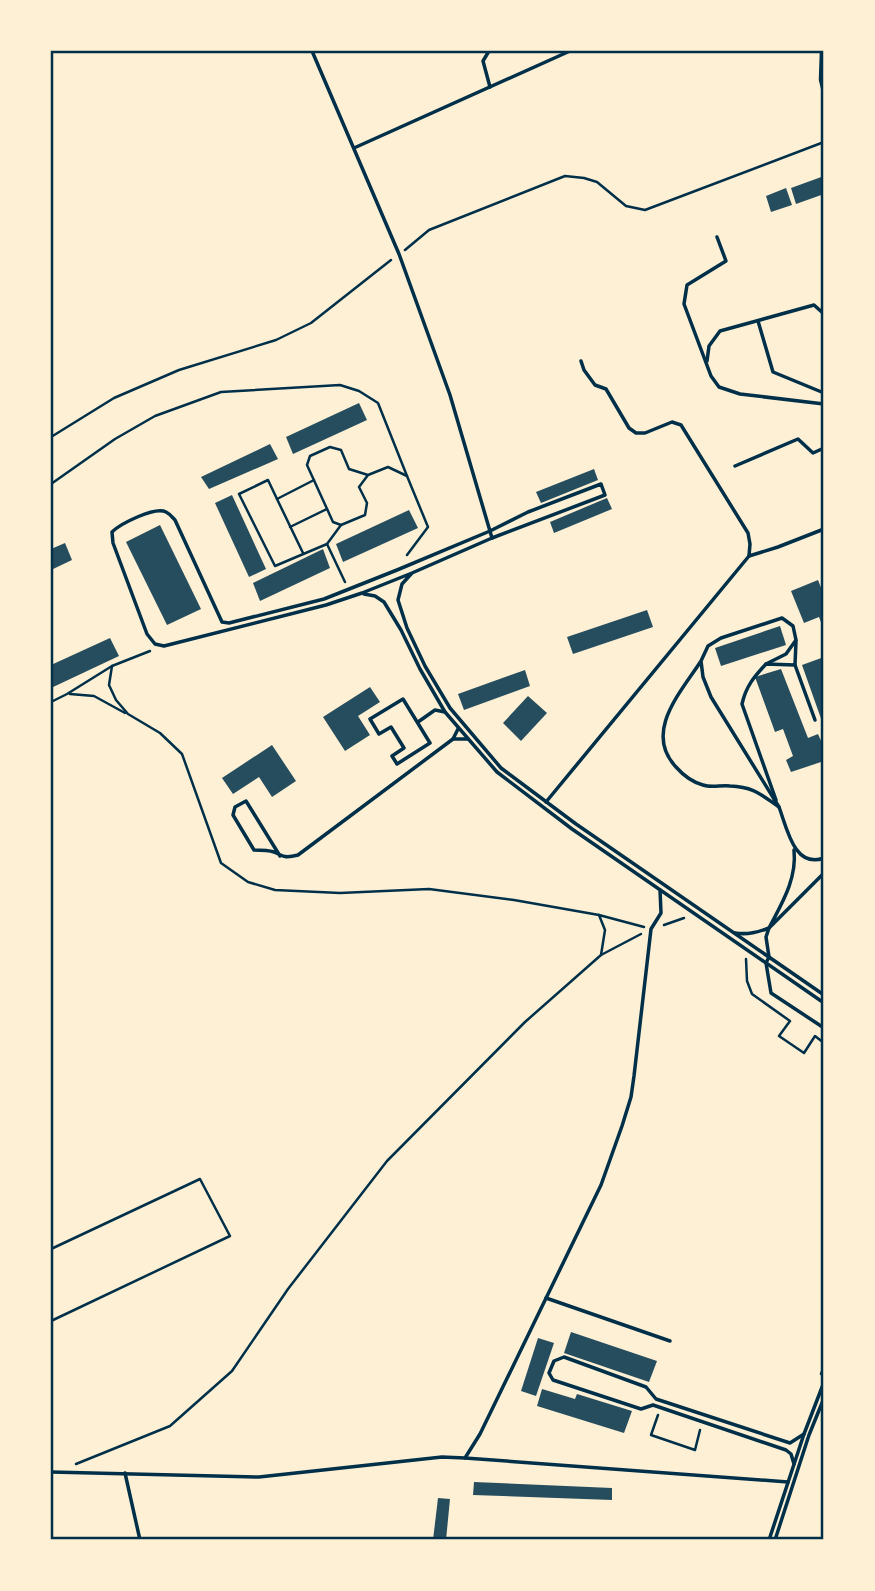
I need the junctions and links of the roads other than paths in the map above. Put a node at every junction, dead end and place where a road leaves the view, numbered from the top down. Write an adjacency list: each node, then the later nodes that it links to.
1 (312, 51): 5 (lane)
2 (489, 51): 4 (lane)
3 (569, 51): 4 (lane)
4 (490, 87): 5 (lane)
5 (354, 148): 16 (lane)
6 (717, 237): 10 (lane)
7 (824, 314): 8 (lane)
8 (758, 321): 10 (lane); 11 (lane)
9 (581, 361): 18 (lane)
10 (706, 362): 12 (lane)
11 (824, 393)
12 (824, 404)
13 (824, 448): 14 (lane)
14 (735, 466)
15 (824, 529): 18 (lane)
16 (490, 531): 17 (lane); 17 (lane); 20 (lane)
17 (492, 538): 19 (lane)
18 (748, 556): 33 (lane)
19 (412, 573): 20 (lane); 33 (lane)
20 (362, 593): 25 (lane)
21 (796, 640): 22 (lane); 23 (lane); 24 (lane)
22 (701, 661): 34 (lane); 34 (lane)
23 (766, 664): 24 (lane); 34 (lane)
24 (795, 665): 28 (lane)
25 (438, 700): 26 (lane); 27 (lane)
26 (435, 710): 27 (lane); 29 (lane)
27 (445, 712): 30 (lane)
28 (815, 720)
29 (418, 723): 29 (lane)
30 (458, 728): 31 (lane); 32 (lane)
31 (453, 739): 32 (lane); 36 (lane)
32 (468, 739): 39 (lane)
33 (546, 802): 41 (lane)
34 (779, 807): 35 (lane)
35 (794, 848): 37 (lane); 40 (lane)
36 (279, 856): 36 (lane)
37 (824, 858)
38 (824, 873): 40 (lane)
39 (660, 890): 43 (lane); 47 (lane)
40 (769, 928): 41 (lane); 42 (lane)
41 (733, 932): 42 (lane)
42 (769, 957): 43 (lane); 44 (lane)
43 (766, 963): 45 (lane); 46 (lane)
44 (824, 995)
45 (824, 1003)
46 (824, 1028)
47 (546, 1298): 48 (lane); 52 (lane)
48 (670, 1341)
49 (824, 1382): 51 (lane)
50 (824, 1398): 59 (lane)
51 (804, 1434): 53 (lane); 53 (lane)
52 (466, 1458): 55 (lane); 56 (lane)
53 (794, 1464): 56 (lane)
54 (53, 1472): 55 (lane)
55 (125, 1473): 57 (lane)
56 (788, 1482): 58 (lane)
57 (140, 1540)
58 (769, 1540)
59 (775, 1540)

